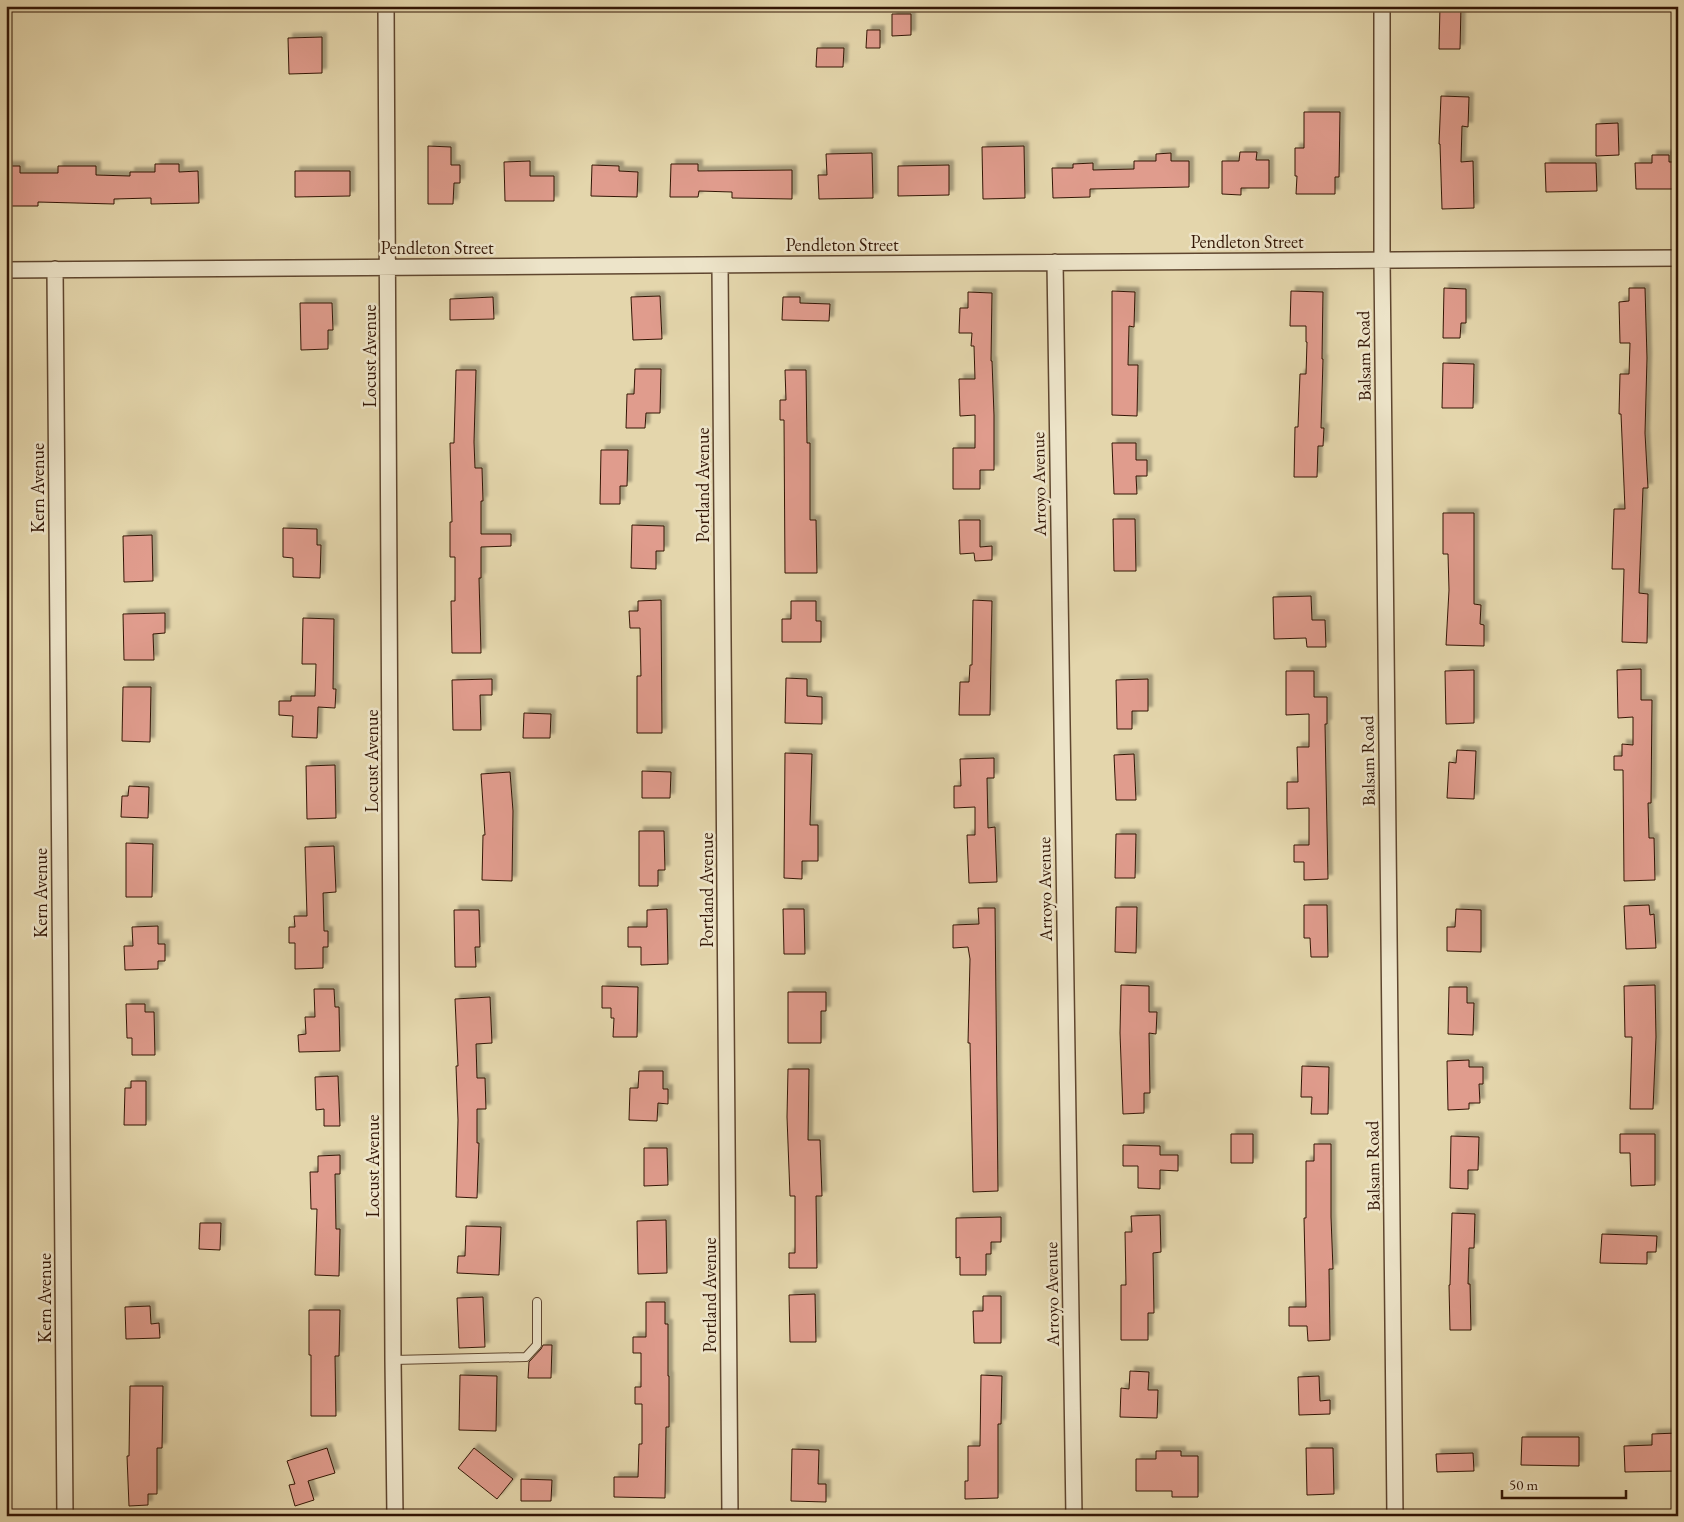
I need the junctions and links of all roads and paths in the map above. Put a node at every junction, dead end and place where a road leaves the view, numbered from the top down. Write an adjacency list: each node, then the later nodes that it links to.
1 (386, 6): 7 (street, Locust Avenue)
2 (1382, 6): 4 (street, Balsam Road)
3 (1678, 258): 4 (street, Pendleton Street)
4 (1382, 260): 5 (street, Pendleton Street); 16 (street, Balsam Road)
5 (1055, 262): 6 (street, Pendleton Street); 15 (street, Arroyo Avenue)
6 (720, 265): 7 (street, Pendleton Street); 14 (street, Portland Avenue)
7 (388, 267): 8 (street, Pendleton Street); 11 (street, Locust Avenue)
8 (55, 269): 9 (street, Pendleton Street); 12 (street, Kern Avenue)
9 (6, 270)
10 (537, 1302): 11 (lane)
11 (393, 1360): 13 (street, Locust Avenue)
12 (65, 1516)
13 (396, 1516)
14 (730, 1516)
15 (1074, 1516)
16 (1395, 1516)

